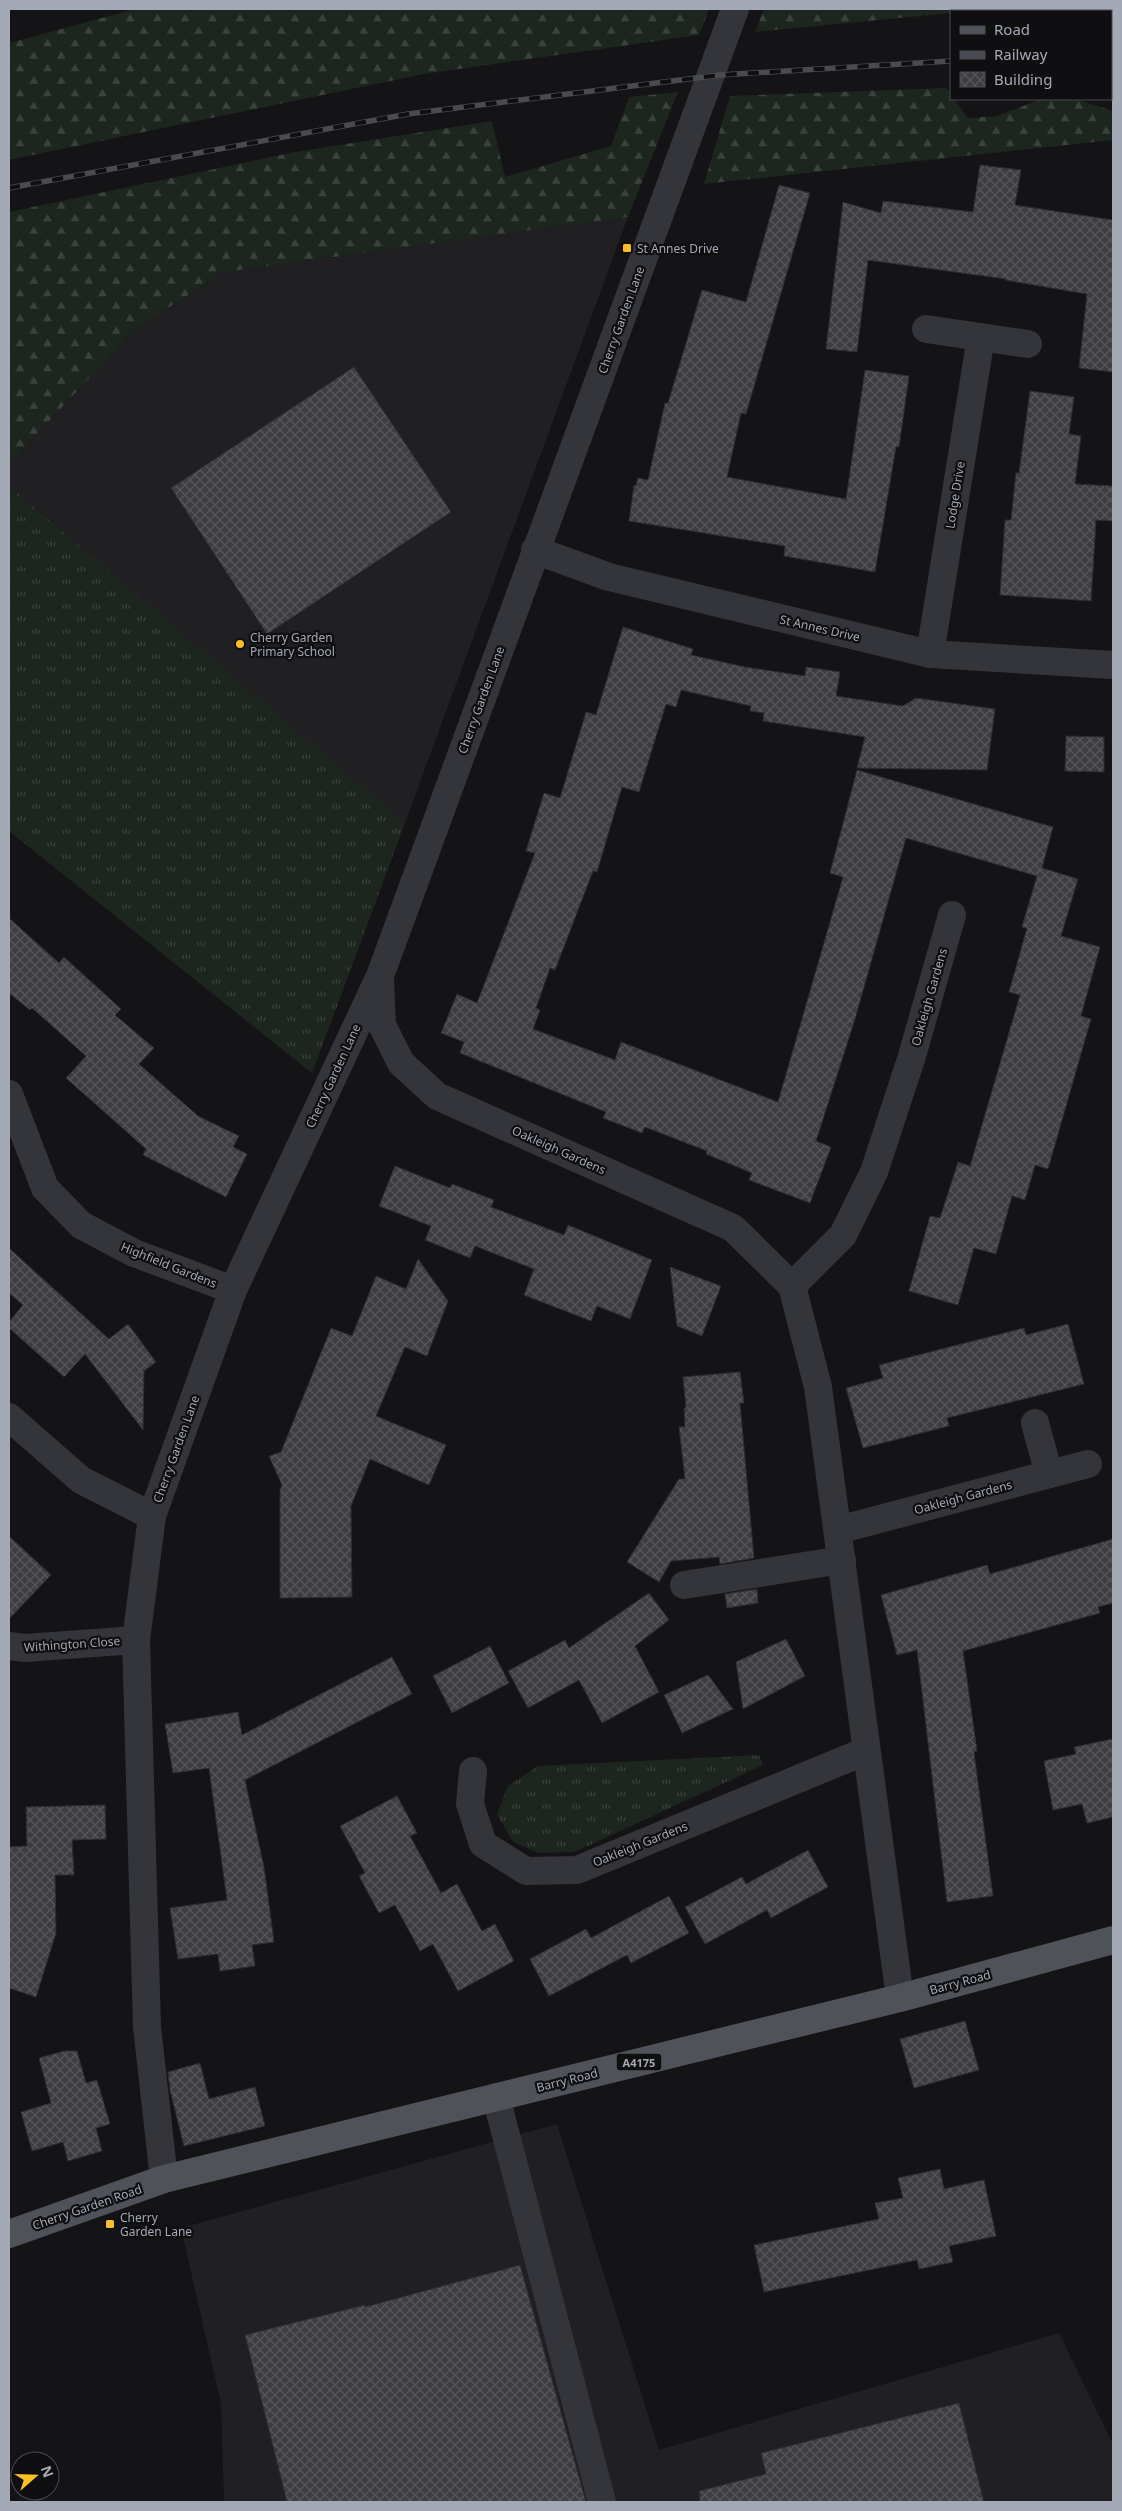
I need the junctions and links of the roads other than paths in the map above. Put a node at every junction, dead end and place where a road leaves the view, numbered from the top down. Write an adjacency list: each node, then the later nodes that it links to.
1 (735, 9): 5 (street, Cherry Garden Lane)
2 (926, 329): 3 (street)
3 (981, 337): 4 (street); 6 (street, Lodge Drive)
4 (1028, 344)
5 (535, 550): 6 (street, St Annes Drive); 9 (street, Cherry Garden Lane)
6 (930, 654): 7 (street, St Annes Drive)
7 (1113, 665)
8 (952, 915): 11 (street, Oakleigh Gardens)
9 (380, 976): 11 (street, Oakleigh Gardens); 12 (street, Cherry Garden Lane)
10 (9, 1094): 12 (street, Highfield Gardens)
11 (792, 1286): 18 (street)
12 (233, 1290): 17 (street, Cherry Garden Lane)
13 (9, 1417): 17 (street)
14 (1035, 1423): 16 (street)
15 (1088, 1464): 16 (street, Oakleigh Gardens)
16 (1049, 1474): 18 (street, Oakleigh Gardens)
17 (152, 1516): 21 (street, Cherry Garden Lane)
18 (838, 1530): 19 (street)
19 (842, 1560): 20 (street); 23 (street)
20 (684, 1585)
21 (136, 1640): 22 (street, Withington Close); 28 (street, Cherry Garden Lane)
22 (9, 1646)
23 (866, 1751): 24 (street, Oakleigh Gardens); 26 (street)
24 (473, 1771)
25 (1113, 1940): 26 (main road, Barry Road / A4175)
26 (900, 1998): 27 (main road, Barry Road / A4175)
27 (496, 2098): 28 (main road, Barry Road / A4175); 30 (street)
28 (164, 2179): 29 (main road, Cherry Garden Road / A4175)
29 (9, 2234)
30 (602, 2502)

